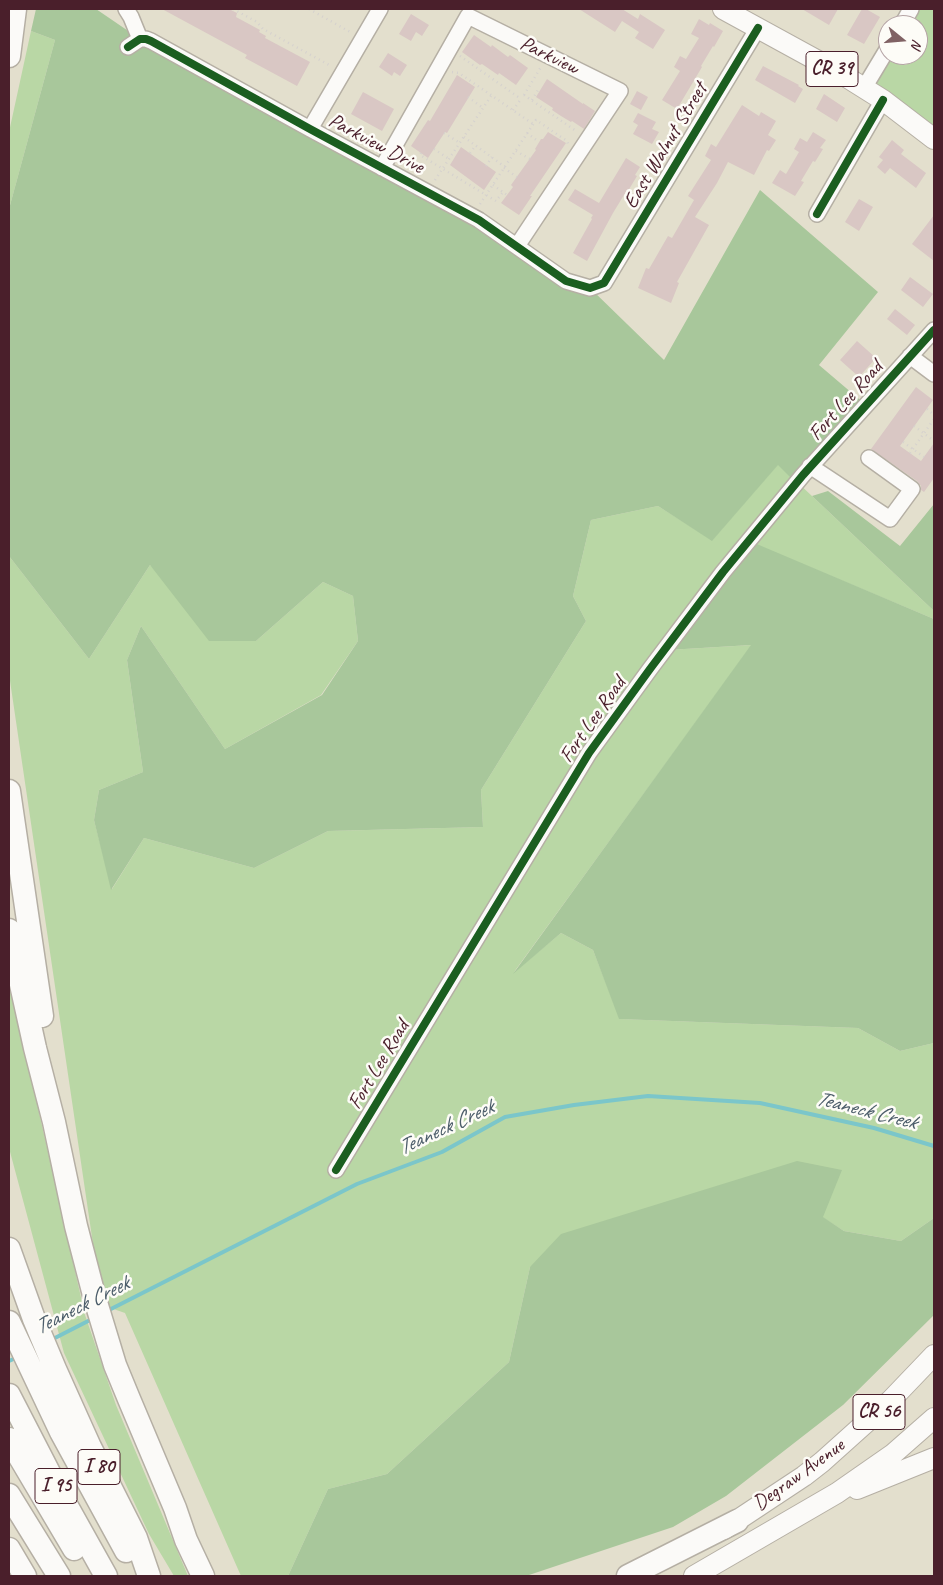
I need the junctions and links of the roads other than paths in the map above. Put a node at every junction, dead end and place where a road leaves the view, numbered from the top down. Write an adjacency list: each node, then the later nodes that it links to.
1 (15, 9): 6 (highway)
2 (126, 9): 10 (street, Parkview Drive)
3 (380, 9): 10 (street)
4 (723, 9): 5 (main road, CR 39)
5 (758, 28): 8 (main road, CR 39); 15 (street, East Walnut Street)
6 (9, 56)
7 (878, 65): 8 (street)
8 (864, 88): 9 (main road, CR 39)
9 (883, 100): 11 (main road, CR 39); 13 (street)
10 (310, 129): 12 (street, Parkview Drive)
11 (934, 139)
12 (382, 168): 14 (street, Parkview Drive); 14 (street, Parkview)
13 (817, 214)
14 (517, 246): 15 (street, Parkview Drive)
15 (604, 283)
16 (934, 330): 17 (street, Fort Lee Road)
17 (910, 356): 18 (street); 20 (street, Fort Lee Road)
18 (934, 374)
19 (869, 458): 20 (street)
20 (807, 470): 24 (street, Fort Lee Road)
21 (9, 791): 23 (highway)
22 (9, 930): 23 (highway)
23 (54, 1122): 34 (highway)
24 (336, 1170)
25 (9, 1249): 42 (highway, I 80)
26 (13, 1330): 41 (highway, I 95)
27 (934, 1358): 35 (main road, Degraw Avenue / CR 56)
28 (9, 1395): 40 (highway, I 95)
29 (934, 1418): 33 (main road, Degraw Avenue / CR 56)
30 (9, 1439): 39 (highway)
31 (934, 1458): 33 (main road)
32 (9, 1495): 38 (highway, I 95)
33 (818, 1505): 47 (main road, Degraw Avenue / CR 56)
34 (175, 1508): 43 (highway); 44 (highway)
35 (737, 1521): 45 (highway); 46 (main road, Degraw Avenue / CR 56)
36 (9, 1549): 37 (highway)
37 (25, 1576)
38 (59, 1576)
39 (98, 1576)
40 (106, 1576)
41 (139, 1576)
42 (149, 1576)
43 (204, 1576)
44 (215, 1576)
45 (628, 1576)
46 (649, 1576)
47 (694, 1576)

